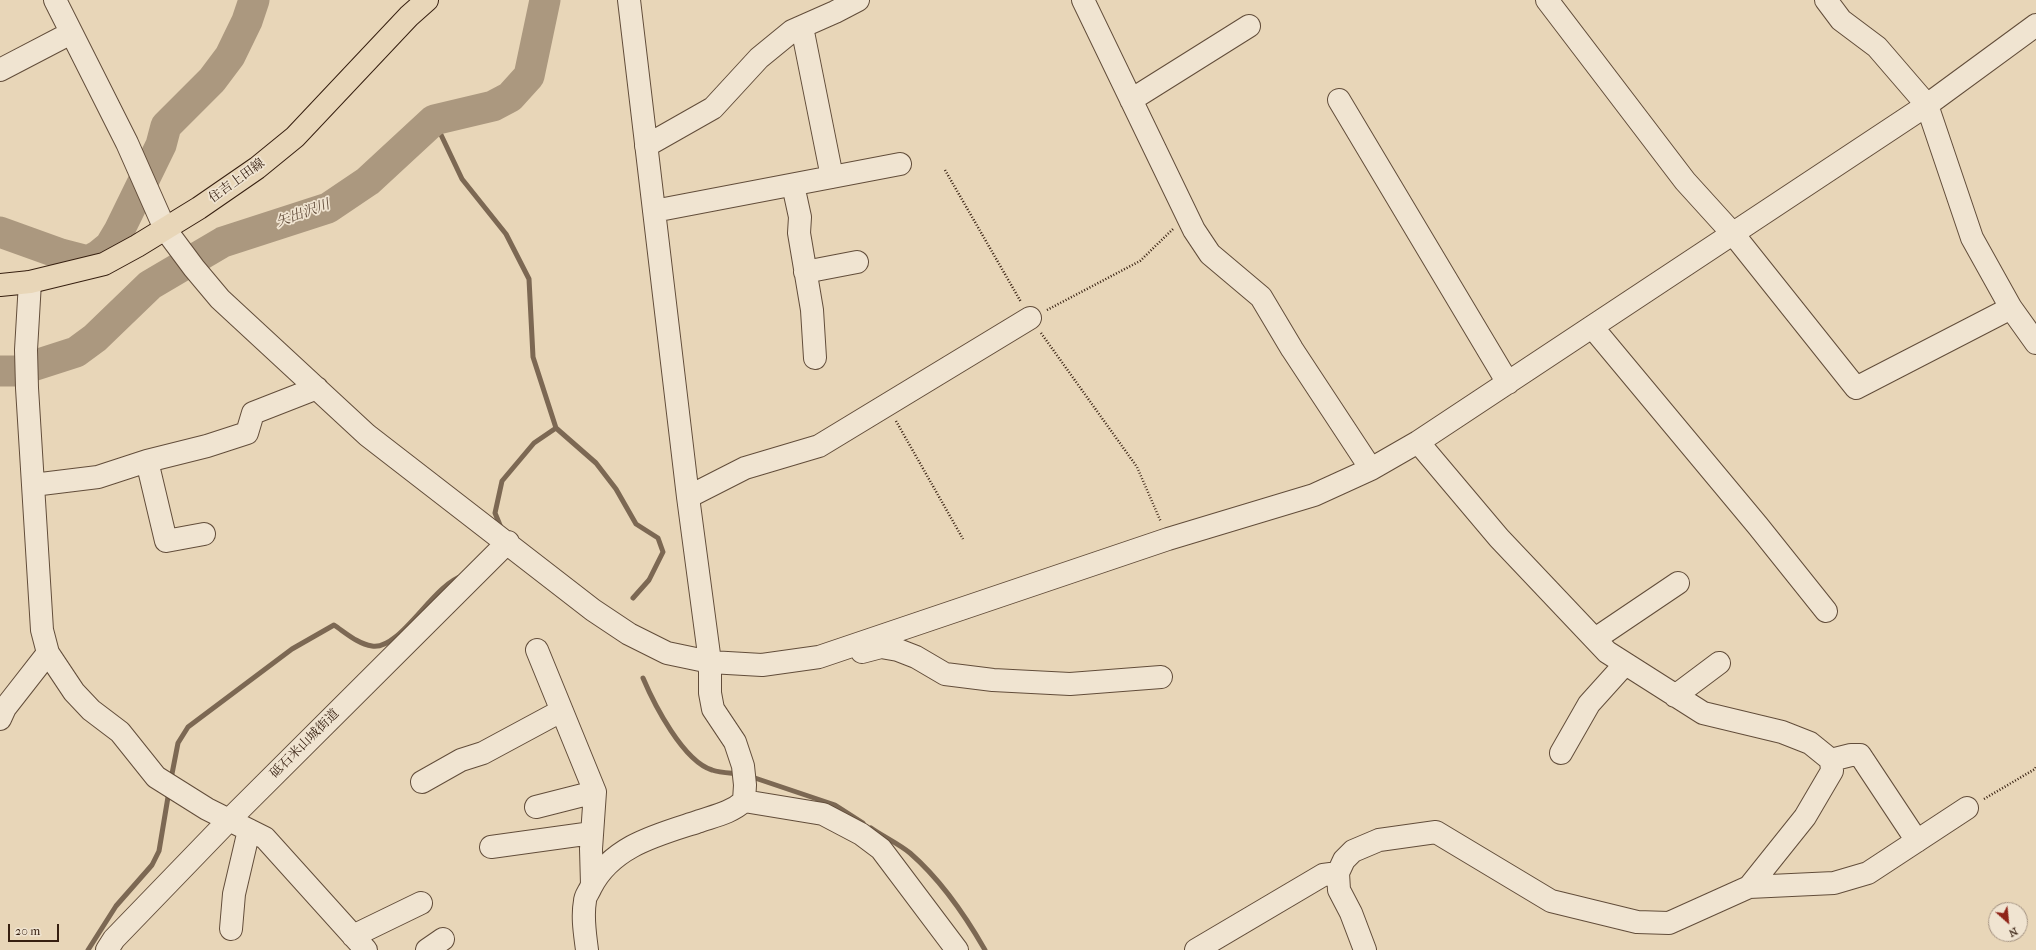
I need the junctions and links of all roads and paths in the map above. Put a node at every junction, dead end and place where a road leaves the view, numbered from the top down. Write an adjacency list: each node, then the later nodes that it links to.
1 (55, 0): 11 (street)
2 (427, 0): 23 (main road, 住吉上田線)
3 (630, 0): 16 (street)
4 (858, 0): 10 (street)
5 (1083, 0): 13 (street)
6 (1547, 0): 24 (street)
7 (1826, 0): 15 (street)
8 (2036, 25): 15 (street)
9 (1249, 26): 13 (street)
10 (802, 27): 16 (street); 19 (street)
11 (71, 33): 12 (street); 23 (street)
12 (0, 70)
13 (1131, 100): 22 (street)
14 (1339, 100): 34 (street)
15 (1927, 105): 24 (street); 29 (street)
16 (646, 146): 21 (street)
17 (900, 164): 19 (street)
18 (945, 170): 30 (path)
19 (832, 177): 20 (street)
20 (793, 185): 21 (street); 26 (street)
21 (654, 211): 41 (street)
22 (1187, 216): 30 (path); 39 (street)
23 (165, 229): 27 (main road, 住吉上田線); 35 (street)
24 (1734, 235): 29 (street); 31 (street)
25 (857, 262): 26 (street)
26 (806, 272): 33 (street)
27 (30, 282): 28 (main road, 住吉上田線); 40 (street)
28 (0, 285)
29 (2011, 308): 32 (street)
30 (1030, 318): 36 (street); 44 (path)
31 (1593, 328): 34 (street); 47 (street)
32 (2036, 343)
33 (815, 358)
34 (1508, 383): 37 (street)
35 (317, 388): 38 (street); 45 (street)
36 (887, 404): 41 (street); 43 (path)
37 (1418, 442): 39 (street); 48 (street)
38 (148, 461): 40 (street); 42 (street)
39 (1371, 469): 44 (street)
40 (33, 485): 51 (street)
41 (688, 497): 52 (street)
42 (204, 534)
43 (963, 539)
44 (1168, 539): 49 (street)
45 (508, 542): 52 (street); 67 (street, 砥石米山城街道)
46 (1678, 583): 48 (street)
47 (1826, 611)
48 (1595, 639): 54 (street)
49 (848, 647): 52 (street); 55 (street)
50 (537, 650): 58 (street)
51 (48, 653): 57 (street); 67 (street)
52 (710, 662): 64 (street)
53 (1719, 663): 56 (street)
54 (1625, 664): 56 (street); 59 (street)
55 (1161, 677)
56 (1675, 696): 60 (street)
57 (2, 710)
58 (561, 711): 62 (street); 63 (street)
59 (1561, 753)
60 (1831, 760): 70 (street); 74 (street)
61 (2036, 767): 66 (path)
62 (422, 782)
63 (595, 792): 65 (street); 69 (street)
64 (744, 801): 73 (street); 80 (street)
65 (536, 807)
66 (1967, 808): 70 (street)
67 (230, 820): 68 (street); 78 (street, 砥石米山城街道)
68 (249, 830): 76 (street); 77 (street)
69 (592, 833): 71 (street); 73 (street)
70 (1917, 841): 74 (street)
71 (491, 847)
72 (1338, 873): 74 (street); 81 (street); 82 (street)
73 (592, 885): 79 (street)
74 (1749, 886)
75 (421, 903): 77 (street)
76 (231, 929)
77 (360, 943)
78 (106, 950)
79 (586, 950)
80 (957, 950)
81 (1196, 950)
82 (1365, 950)

